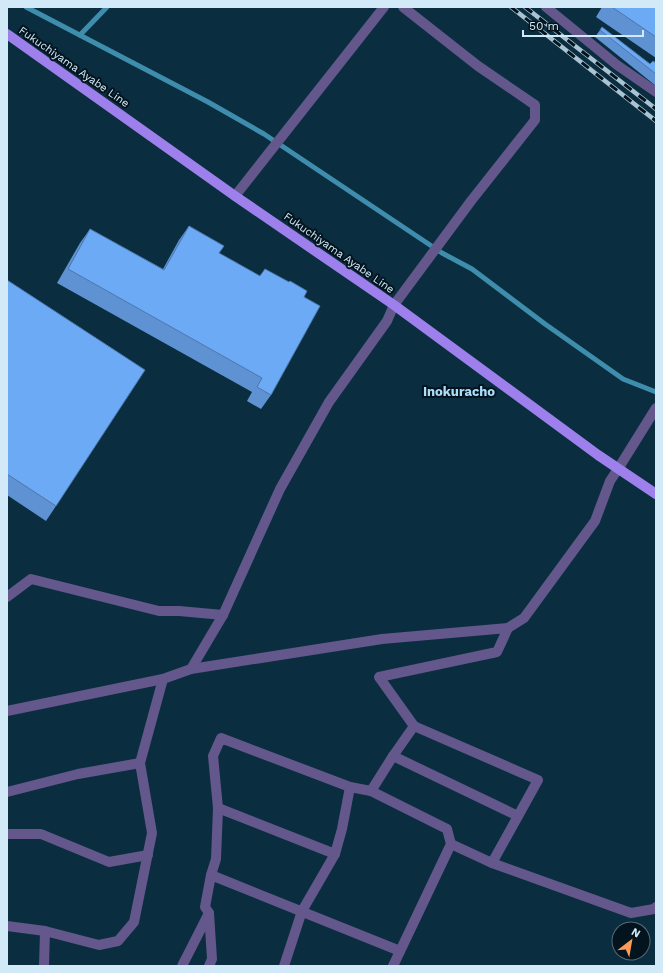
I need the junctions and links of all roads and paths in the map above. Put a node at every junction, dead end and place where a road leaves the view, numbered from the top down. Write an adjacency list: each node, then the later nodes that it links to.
1 (384, 7): 6 (street)
2 (403, 7): 7 (street)
3 (546, 7): 5 (street)
4 (7, 34): 6 (main road, Fukuchiyama Ayabe Line)
5 (656, 92)
6 (235, 196): 7 (main road, Fukuchiyama Ayabe Line)
7 (394, 306): 9 (main road, Fukuchiyama Ayabe Line); 12 (street)
8 (656, 408): 9 (street)
9 (618, 469): 10 (main road, Fukuchiyama Ayabe Line); 13 (street)
10 (656, 494)
11 (7, 597): 12 (street)
12 (223, 615): 14 (street)
13 (508, 628): 14 (street); 17 (street)
14 (191, 669): 15 (street)
15 (163, 679): 16 (street); 19 (street)
16 (7, 711)
17 (414, 726): 18 (street); 24 (street)
18 (393, 756): 21 (street); 24 (street)
19 (140, 763): 22 (street); 28 (street)
20 (350, 787): 21 (street); 23 (street); 27 (street)
21 (371, 791): 26 (street)
22 (7, 792)
23 (218, 808): 27 (street); 30 (street)
24 (518, 816): 29 (street)
25 (7, 834): 28 (street)
26 (451, 844): 29 (street); 36 (street)
27 (335, 854): 32 (street)
28 (148, 855): 35 (street)
29 (492, 863): 31 (street)
30 (211, 875): 32 (street); 33 (street)
31 (656, 907)
32 (302, 912): 36 (street); 40 (street)
33 (209, 913): 38 (street); 39 (street)
34 (7, 926): 35 (street)
35 (45, 931): 37 (street)
36 (400, 951): 41 (street)
37 (44, 966)
38 (182, 966)
39 (209, 966)
40 (284, 966)
41 (393, 966)

